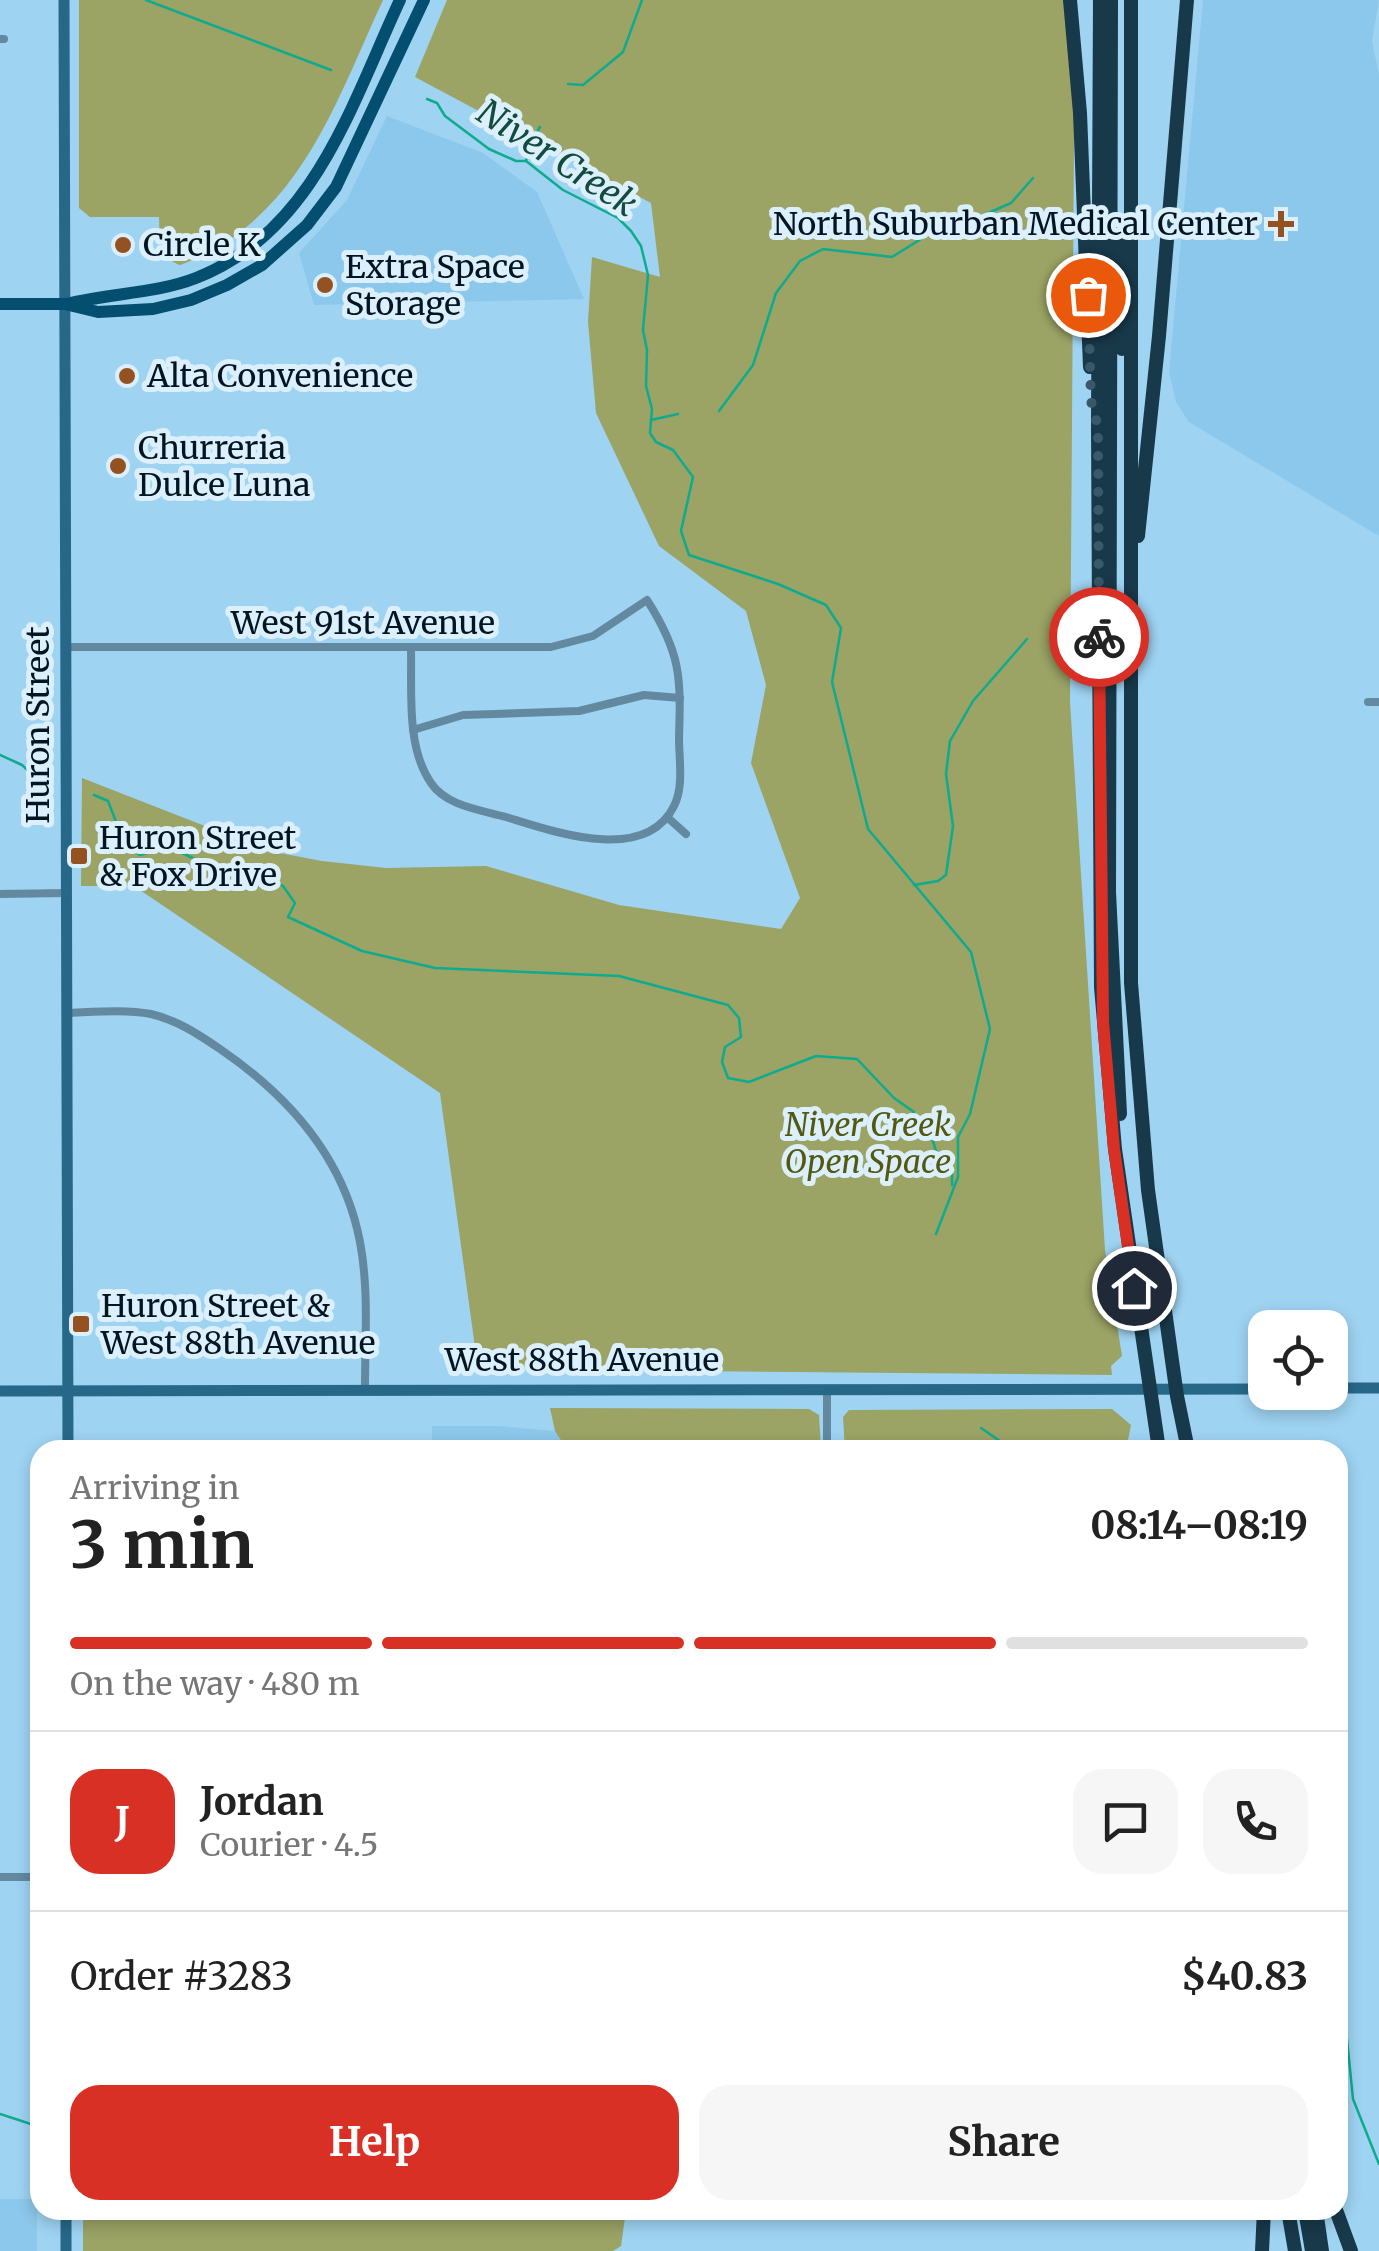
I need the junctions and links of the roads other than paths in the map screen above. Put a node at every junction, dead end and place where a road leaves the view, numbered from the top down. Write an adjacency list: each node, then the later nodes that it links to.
1 (64, 0): 11 (main road, Huron Street)
2 (400, 0): 11 (main road)
3 (424, 0): 11 (main road)
4 (1070, 0): 12 (highway)
5 (1100, 0): 12 (highway)
6 (1111, 0): 26 (highway)
7 (1120, 0): 13 (highway)
8 (1131, 0): 13 (highway)
9 (1187, 0): 14 (highway)
10 (0, 304): 11 (main road)
11 (65, 304): 15 (main road, Huron Street)
12 (1098, 427): 26 (highway)
13 (1131, 435): 14 (highway)
14 (1130, 631): 34 (highway)
15 (66, 647): 16 (street, West 91st Avenue); 24 (main road, Huron Street)
16 (411, 649): 17 (street, West 91st Avenue); 20 (street)
17 (680, 698): 20 (street); 21 (street)
18 (1368, 702): 19 (street)
19 (1379, 702)
20 (413, 730): 21 (street)
21 (667, 817): 22 (street)
22 (686, 834)
23 (0, 894): 24 (street)
24 (66, 894): 25 (main road, Huron Street)
25 (67, 1012): 27 (street); 32 (main road, Huron Street)
26 (1120, 1184): 37 (highway)
27 (365, 1388): 28 (main road, West 88th Avenue); 32 (main road, West 88th Avenue)
28 (827, 1388): 34 (main road, West 88th Avenue); 36 (street)
29 (1348, 1388): 30 (main road)
30 (1379, 1388)
31 (1248, 1389): 34 (main road, West 88th Avenue)
32 (68, 1390): 33 (main road, West 88th Avenue); 35 (main road, Huron Street)
33 (0, 1391)
34 (1171, 1393): 38 (highway); 39 (highway)
35 (68, 1440)
36 (828, 1440)
37 (1158, 1440)
38 (1178, 1440)
39 (1185, 1440)
40 (30, 1876): 41 (street)
41 (0, 1877)
42 (66, 2220): 48 (main road)
43 (1264, 2220): 49 (highway)
44 (1290, 2220): 50 (highway)
45 (1307, 2220): 51 (highway)
46 (1317, 2220): 52 (highway)
47 (1339, 2220): 53 (highway)
48 (66, 2251)
49 (1262, 2251)
50 (1295, 2251)
51 (1312, 2251)
52 (1322, 2251)
53 (1350, 2251)

